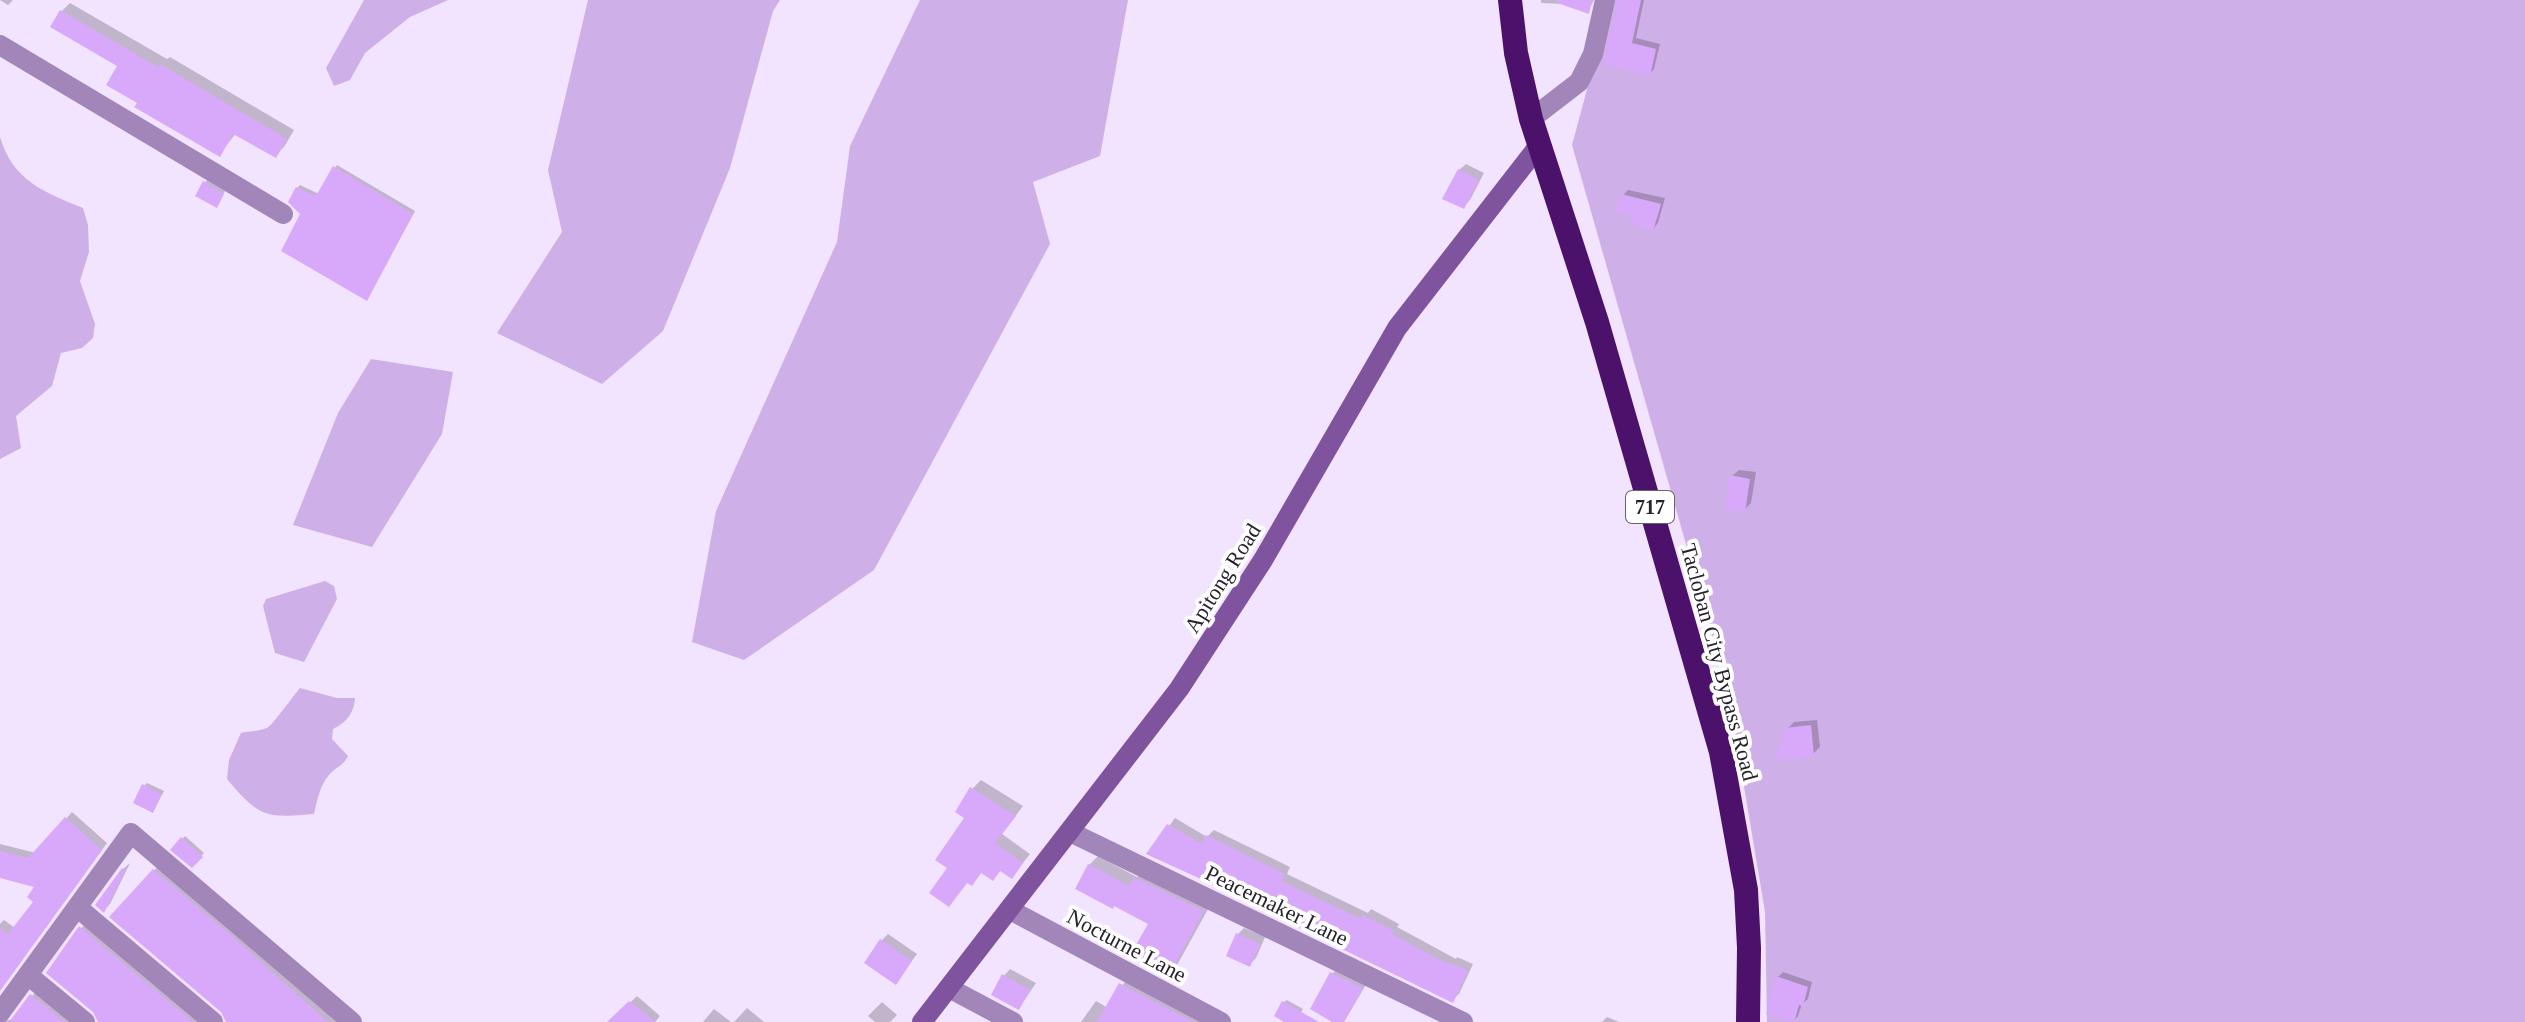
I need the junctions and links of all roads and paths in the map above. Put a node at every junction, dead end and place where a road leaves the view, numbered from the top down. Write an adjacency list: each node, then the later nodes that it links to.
1 (1510, 0): 4 (highway, Tacloban City Bypass Road / 717)
2 (1605, 0): 4 (street)
3 (0, 45): 6 (street)
4 (1531, 119): 5 (highway, Tacloban City Bypass Road / 717)
5 (1540, 144): 7 (street, Apitong Road); 20 (highway, Tacloban City Bypass Road / 717)
6 (283, 214)
7 (1070, 832): 9 (street, Apitong Road); 19 (street, Peacemaker Lane)
8 (77, 907): 10 (street); 14 (street); 15 (street)
9 (1010, 910): 11 (street, Apitong Road); 18 (street, Nocturne Lane)
10 (28, 975): 12 (street); 13 (street)
11 (949, 988): 16 (street, Apitong Road); 17 (street)
12 (0, 1013)
13 (85, 1022)
14 (213, 1022)
15 (352, 1022)
16 (922, 1022)
17 (1013, 1022)
18 (1221, 1022)
19 (1463, 1022)
20 (1748, 1022)

